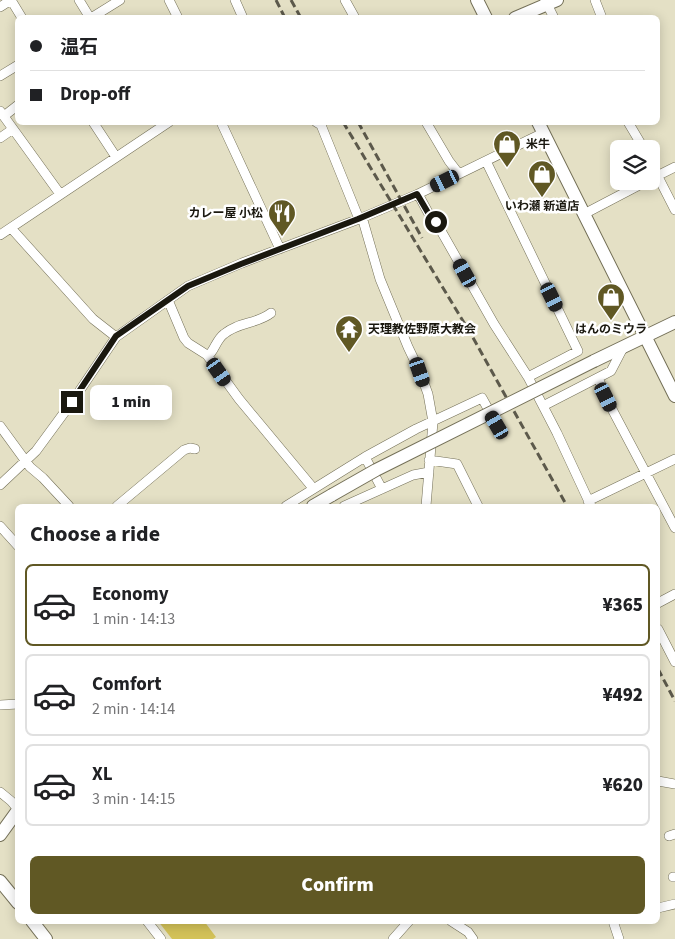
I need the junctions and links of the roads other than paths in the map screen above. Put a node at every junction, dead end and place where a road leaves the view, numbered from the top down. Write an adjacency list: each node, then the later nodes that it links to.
1 (11, 0): 10 (street); 11 (street)
2 (79, 0): 12 (street)
3 (120, 0): 13 (street)
4 (169, 0): 14 (street)
5 (235, 0): 15 (street)
6 (345, 0): 16 (street)
7 (476, 0): 17 (street)
8 (595, 0): 20 (street)
9 (550, 1): 18 (street); 19 (street)
10 (0, 7)
11 (20, 15)
12 (88, 15)
13 (95, 15)
14 (176, 15)
15 (242, 15)
16 (353, 15)
17 (484, 15)
18 (521, 15)
19 (553, 15)
20 (601, 15)
21 (15, 67): 22 (street)
22 (0, 76)
23 (15, 106): 24 (street)
24 (2, 113): 32 (street)
25 (95, 125): 35 (street)
26 (164, 125): 35 (street)
27 (222, 125): 49 (street)
28 (321, 125): 46 (street)
29 (428, 125): 38 (street)
30 (630, 125): 34 (street)
31 (542, 126): 36 (street); 45 (street)
32 (13, 129): 33 (street); 42 (street)
33 (0, 138)
34 (639, 140)
35 (116, 157): 42 (street)
36 (486, 161): 38 (street); 57 (street)
37 (675, 166): 39 (street)
38 (459, 174): 43 (street)
39 (660, 175)
40 (660, 187): 44 (street)
41 (630, 190): 45 (street)
42 (60, 194): 47 (street)
43 (418, 194): 46 (street); 57 (street)
44 (675, 210)
45 (584, 214): 54 (street)
46 (360, 218): 49 (street); 61 (street)
47 (11, 228): 48 (street); 53 (street)
48 (0, 234)
49 (280, 249): 50 (street)
50 (168, 300): 53 (street); 56 (street)
51 (271, 313): 56 (street)
52 (675, 322): 54 (street)
53 (116, 336): 68 (street)
54 (646, 336): 55 (street); 59 (street)
55 (624, 346): 58 (street); 78 (street, bridge)
56 (208, 356): 72 (street)
57 (528, 377): 60 (street)
58 (598, 378): 60 (street); 70 (street)
59 (675, 396)
60 (543, 406): 74 (street)
61 (433, 422): 62 (street); 65 (street); 67 (street)
62 (497, 425)
63 (0, 426): 68 (street)
64 (195, 449): 76 (street)
65 (365, 457): 72 (street); 73 (street)
66 (675, 459): 70 (street)
67 (430, 460): 69 (street); 81 (street)
68 (26, 462): 71 (street); 75 (street)
69 (429, 472): 73 (street); 80 (street)
70 (647, 473): 74 (street); 83 (street)
71 (0, 486)
72 (314, 488): 77 (street)
73 (382, 489): 79 (street)
74 (590, 503)
75 (67, 504)
76 (120, 504)
77 (289, 504)
78 (316, 504)
79 (348, 504)
80 (426, 504)
81 (477, 504)
82 (0, 526): 84 (street)
83 (675, 528)
84 (15, 543)
85 (675, 594): 86 (street)
86 (660, 602)
87 (660, 633): 88 (street)
88 (675, 662)
89 (15, 704): 90 (street)
90 (0, 705)
91 (660, 781): 92 (street)
92 (675, 784)
93 (0, 792): 94 (street)
94 (15, 806)
95 (15, 814): 96 (street)
96 (0, 835)
97 (0, 881): 98 (street)
98 (15, 899)
99 (675, 904): 100 (street)
100 (660, 908)
101 (34, 924): 106 (street)
102 (150, 924): 107 (street)
103 (406, 924): 108 (street)
104 (456, 924): 109 (street)
105 (615, 924): 110 (street)
106 (46, 939)
107 (161, 939)
108 (394, 939)
109 (472, 939)
110 (619, 939)

